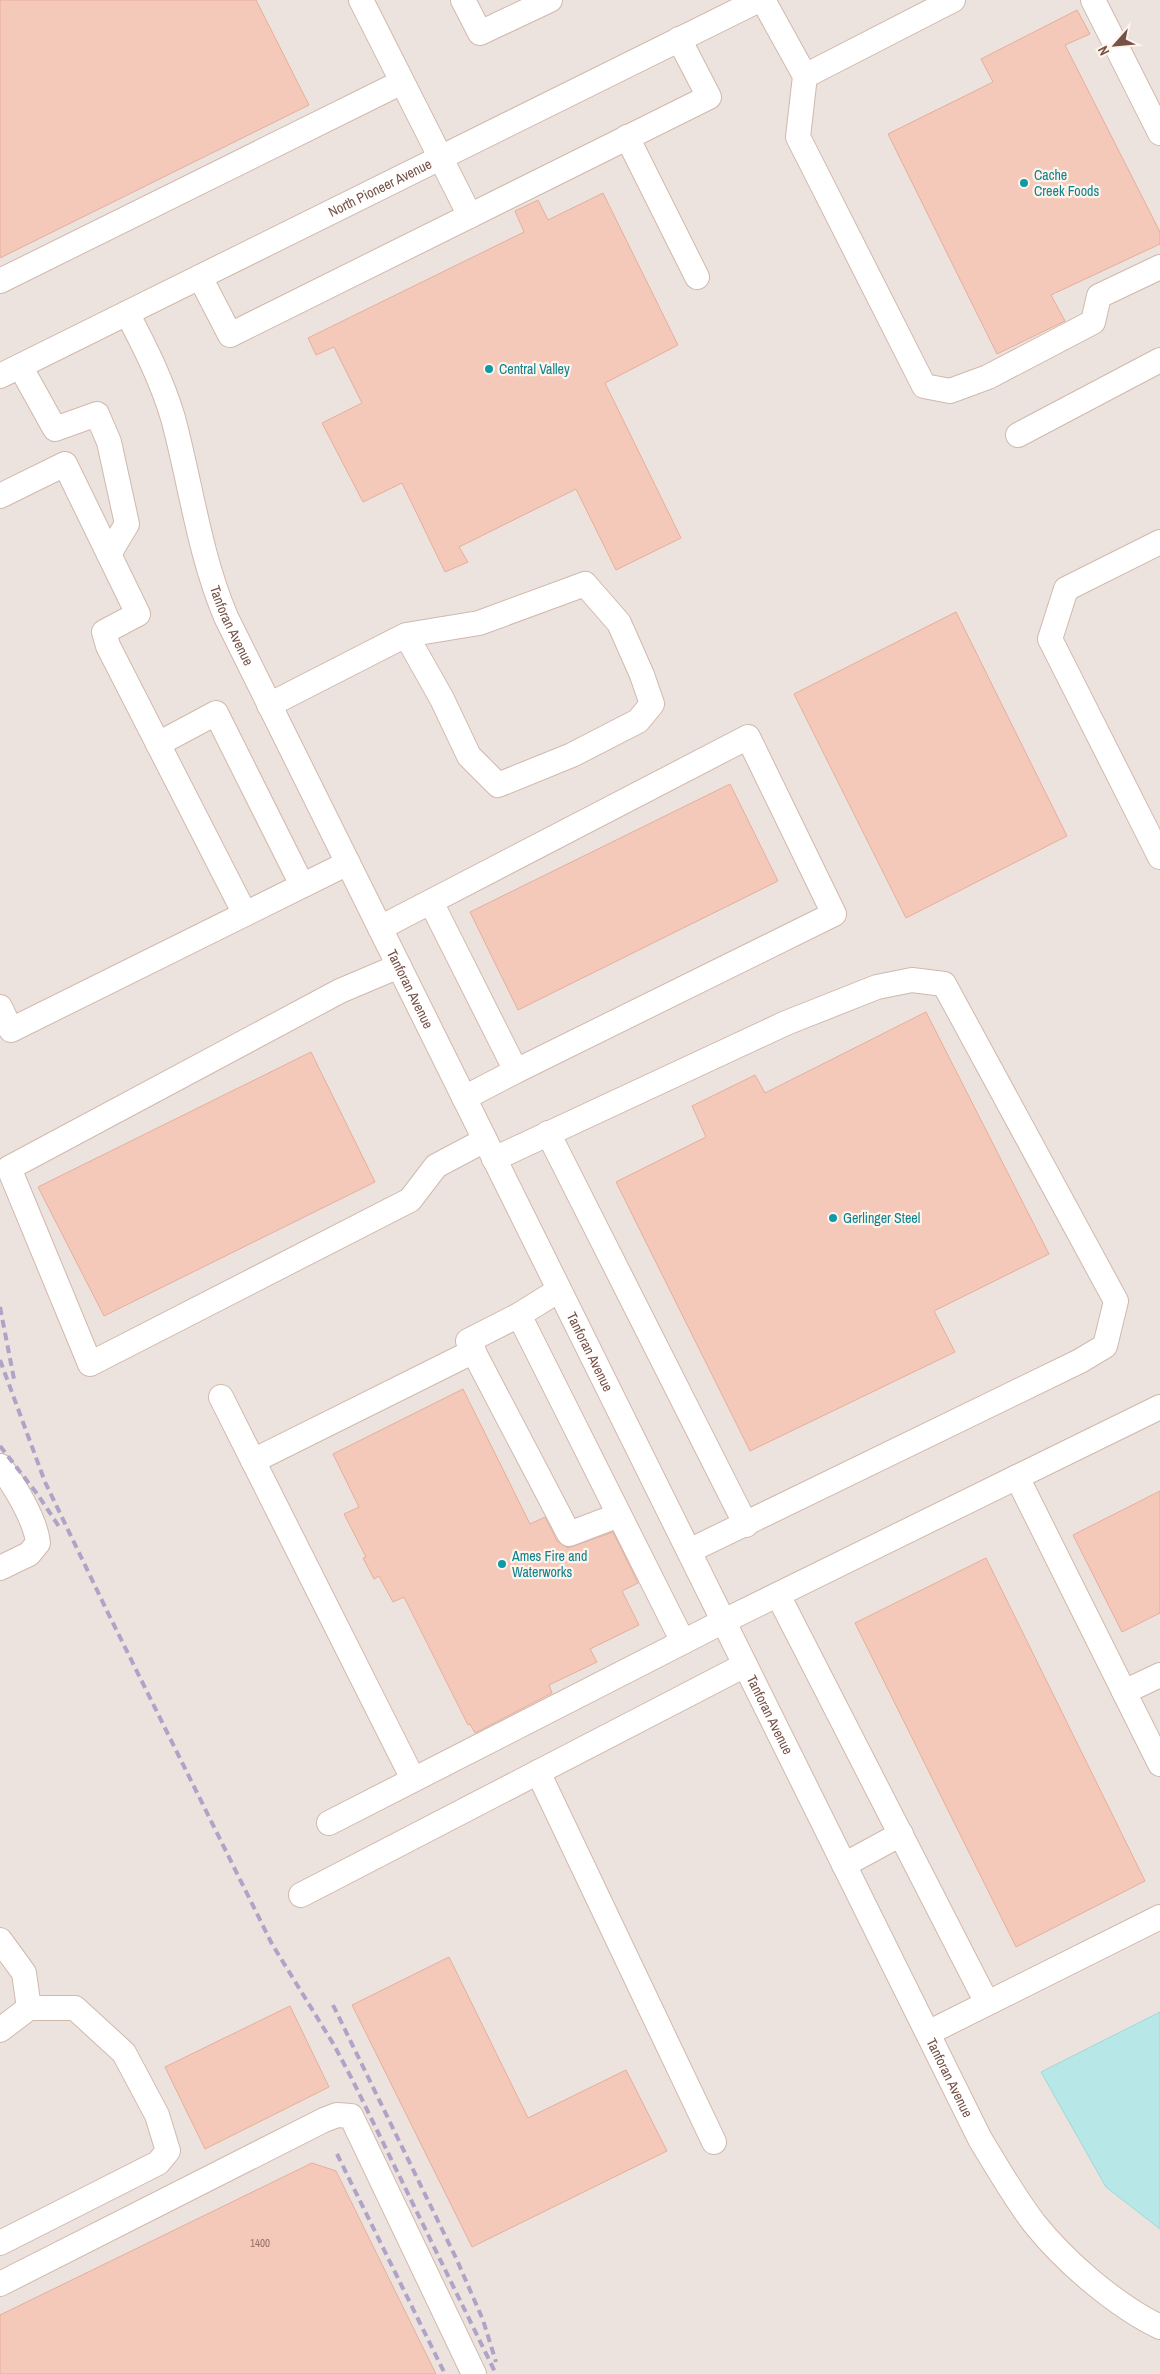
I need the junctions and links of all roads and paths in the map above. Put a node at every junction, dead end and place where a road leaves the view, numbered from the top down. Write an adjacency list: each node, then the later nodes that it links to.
1 (361, 0): 10 (street)
2 (463, 0): 3 (street)
3 (550, 0)
4 (758, 0): 8 (street, North Pioneer Avenue)
5 (763, 0): 9 (street)
6 (954, 0): 9 (street)
7 (1093, 0): 11 (street)
8 (679, 39): 12 (street); 13 (street, North Pioneer Avenue)
9 (805, 76): 15 (street)
10 (402, 82): 13 (street); 18 (street)
11 (1160, 133)
12 (627, 138): 14 (street); 17 (street)
13 (441, 158): 14 (street); 16 (street, North Pioneer Avenue)
14 (470, 216): 16 (street)
15 (1160, 267)
16 (200, 277): 19 (street, North Pioneer Avenue)
17 (697, 277)
18 (0, 281)
19 (127, 313): 21 (street, North Pioneer Avenue); 27 (street, Tanforan Avenue)
20 (1160, 360): 22 (street)
21 (10, 371): 25 (street)
22 (1018, 435)
23 (0, 496): 25 (street)
24 (1160, 542): 29 (street)
25 (109, 554): 28 (street)
26 (406, 635): 26 (street); 27 (street)
27 (269, 705): 30 (street, Tanforan Avenue)
28 (158, 744): 31 (street); 33 (street)
29 (1160, 857)
30 (348, 863): 31 (street); 34 (street, Tanforan Avenue)
31 (302, 885): 33 (street)
32 (431, 902): 34 (street); 37 (street); 37 (street)
33 (245, 914): 36 (street)
34 (380, 928): 35 (street, Tanforan Avenue)
35 (399, 966): 38 (street, Tanforan Avenue); 40 (street)
36 (0, 1007)
37 (516, 1072): 38 (street)
38 (464, 1098): 40 (street, Tanforan Avenue)
39 (548, 1133): 40 (street); 50 (street); 50 (street)
40 (490, 1149): 41 (street, Tanforan Avenue)
41 (559, 1290): 42 (street); 51 (street, Tanforan Avenue)
42 (519, 1315): 43 (street); 49 (street)
43 (474, 1352): 46 (street); 49 (street)
44 (221, 1397): 46 (street)
45 (1160, 1407): 48 (street)
46 (253, 1461): 61 (street)
47 (0, 1466): 52 (street)
48 (1017, 1477): 53 (street); 58 (street)
49 (619, 1515): 55 (street)
50 (746, 1525): 51 (street)
51 (689, 1551): 54 (street, Tanforan Avenue)
52 (0, 1568)
53 (778, 1595): 54 (street); 63 (street)
54 (724, 1621): 55 (street); 56 (street, Tanforan Avenue)
55 (684, 1642): 61 (street)
56 (745, 1665): 60 (street); 64 (street, Tanforan Avenue)
57 (1160, 1675): 58 (street)
58 (1124, 1692): 59 (street)
59 (1160, 1764)
60 (538, 1772): 65 (street); 72 (street)
61 (413, 1779): 62 (street)
62 (328, 1823)
63 (900, 1834): 64 (street); 68 (street)
64 (844, 1865): 71 (street, Tanforan Avenue)
65 (301, 1895)
66 (1160, 1917): 68 (street)
67 (0, 1940): 69 (street)
68 (987, 2003): 71 (street)
69 (29, 2008): 70 (street); 73 (street)
70 (0, 2030)
71 (928, 2033): 75 (street, Tanforan Avenue)
72 (714, 2142)
73 (0, 2243)
74 (0, 2284): 76 (street)
75 (1160, 2327)
76 (474, 2374)

